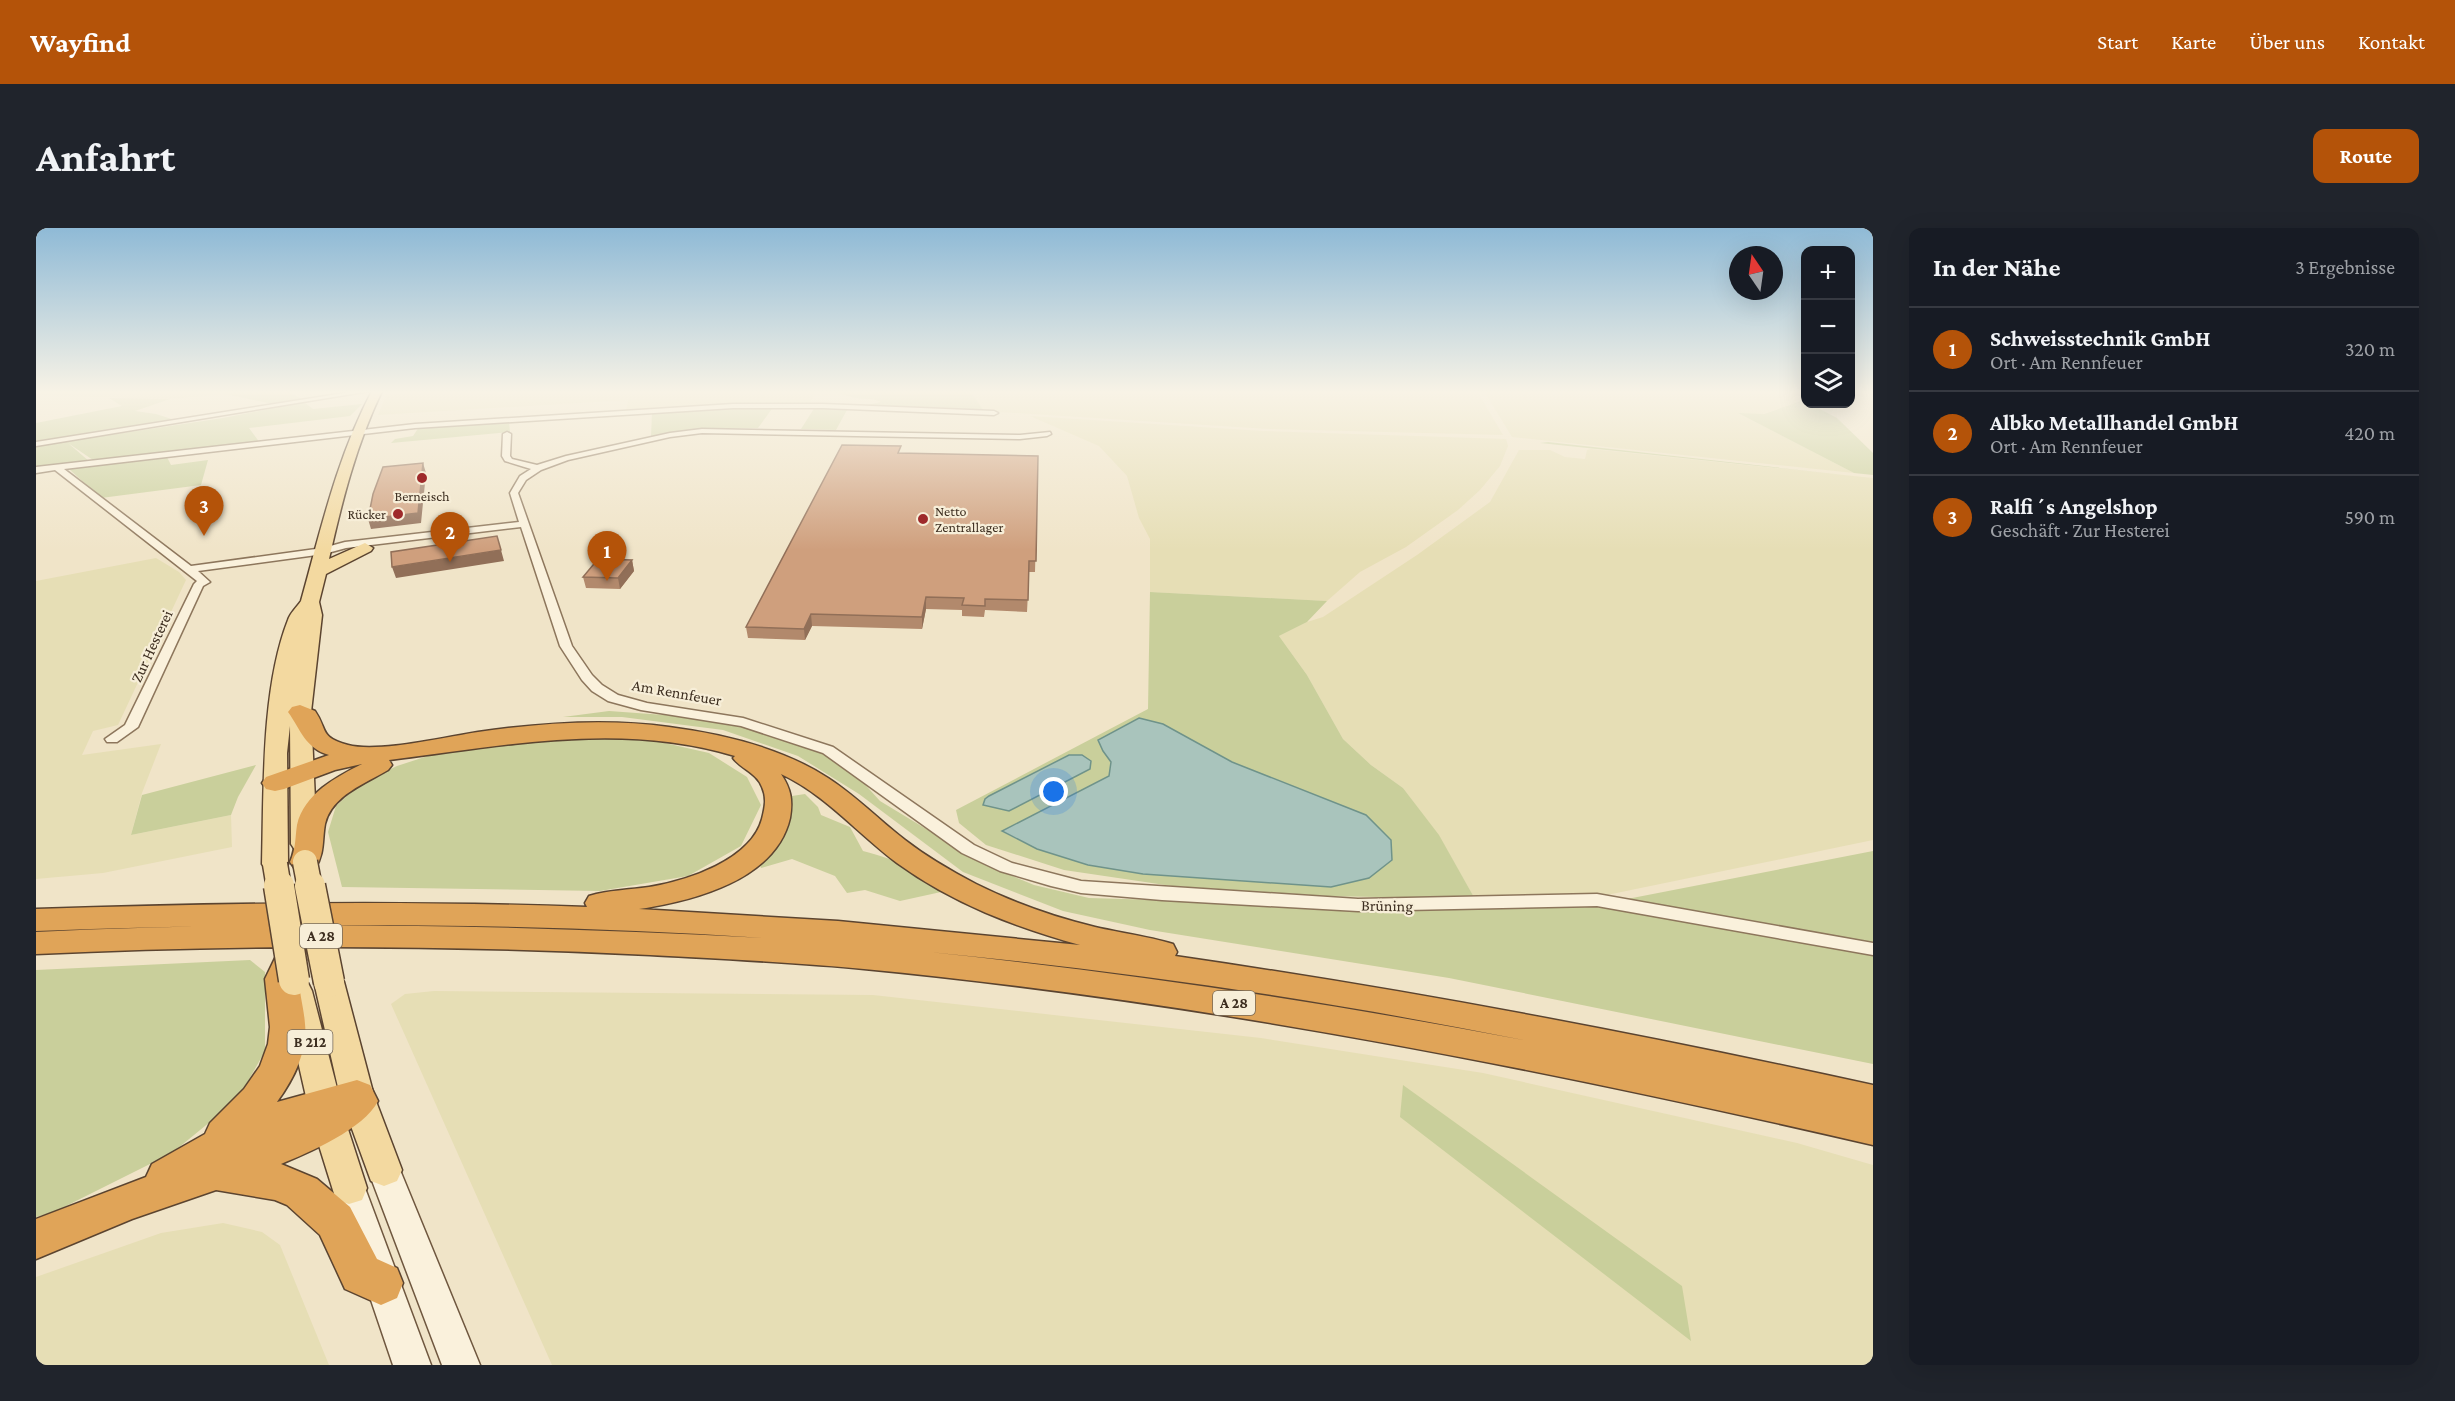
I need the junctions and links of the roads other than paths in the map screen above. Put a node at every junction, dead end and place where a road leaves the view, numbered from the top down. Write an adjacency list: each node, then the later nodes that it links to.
1 (268, 444): 5 (street)
2 (353, 444): 11 (main road, B 212)
3 (507, 444): 6 (street)
4 (629, 444): 6 (street)
5 (57, 468): 7 (street); 12 (street, Zur Hesterei)
6 (538, 468): 8 (street, Am Rennfeuer)
7 (36, 470)
8 (523, 524): 9 (street); 21 (street, Am Rennfeuer)
9 (411, 539): 10 (street); 11 (street)
10 (365, 549): 11 (street); 13 (main road)
11 (324, 551): 12 (street); 13 (main road, B 212)
12 (189, 569): 16 (street, Zur Hesterei)
13 (318, 571): 14 (main road, B 212)
14 (310, 602): 15 (main road, B 212); 20 (main road, B 212)
15 (300, 712): 18 (highway); 19 (main road, B 212)
16 (112, 739)
17 (704, 740): 18 (highway); 23 (highway); 27 (highway)
18 (372, 761): 19 (highway); 22 (highway)
19 (301, 778): 20 (highway); 22 (main road, B 212)
20 (274, 785): 26 (main road, B 212, bridge)
21 (916, 812): 25 (street, Brüning)
22 (305, 862): 29 (main road, B 212, bridge)
23 (477, 913): 24 (highway, A 28); 27 (highway, A 28)
24 (41, 938): 30 (highway, A 28)
25 (1873, 949)
26 (289, 974): 29 (main road, B 212); 31 (highway)
27 (1316, 989): 28 (highway, A 28)
28 (1873, 1101)
29 (343, 1106): 31 (highway); 32 (main road, B 212); 33 (main road, B 212)
30 (1873, 1128)
31 (212, 1162): 34 (highway); 35 (highway)
32 (384, 1170): 37 (main road)
33 (349, 1188): 35 (main road)
34 (36, 1239)
35 (381, 1283): 36 (main road)
36 (412, 1365)
37 (461, 1365)

